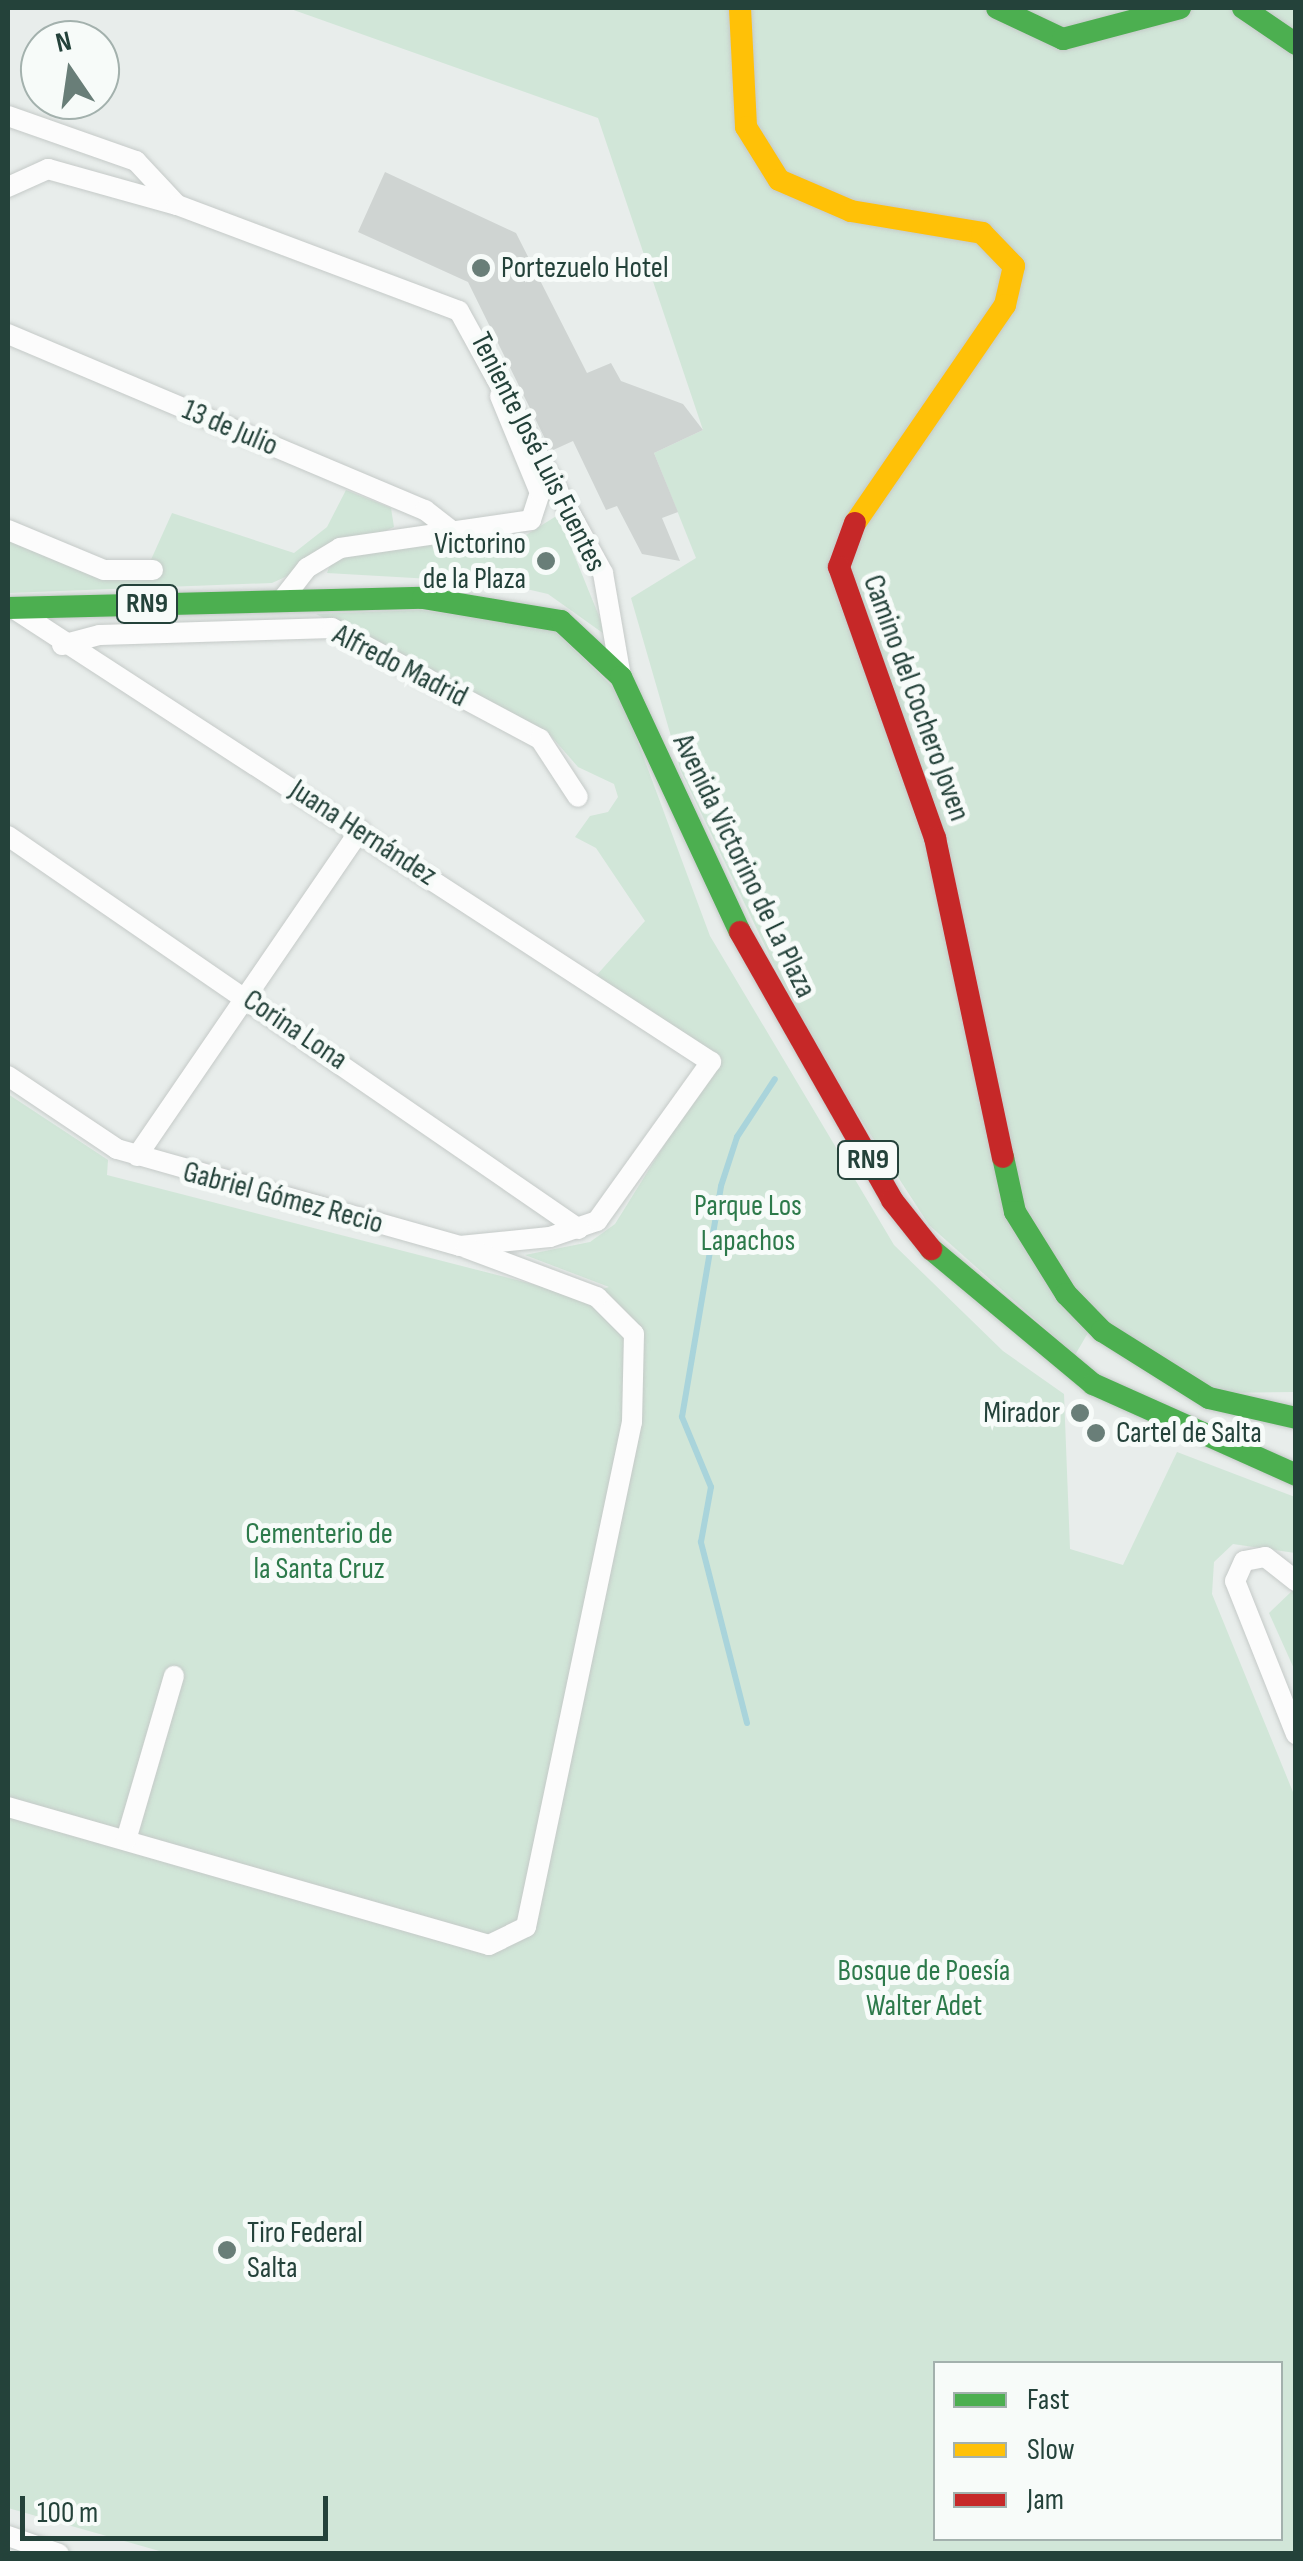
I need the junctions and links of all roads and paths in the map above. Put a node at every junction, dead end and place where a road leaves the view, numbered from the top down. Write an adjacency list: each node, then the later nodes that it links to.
1 (740, 8): 26 (main road, Camino del Cochero Joven)
2 (998, 8): 3 (main road)
3 (1180, 8)
4 (1242, 8): 5 (main road)
5 (1296, 44)
6 (8, 116): 8 (street, Teniente José Luis Fuentes)
7 (8, 186): 8 (street)
8 (177, 205): 10 (street, Teniente José Luis Fuentes)
9 (8, 334): 11 (street, 13 de Julio)
10 (488, 356): 11 (street); 17 (street, Teniente José Luis Fuentes)
11 (449, 529): 14 (street)
12 (8, 530): 13 (street)
13 (153, 570)
14 (282, 600): 15 (main road, Avenida Victorino de La Plaza / RN9); 17 (main road, Avenida Victorino de La Plaza / RN9)
15 (10, 608): 16 (street, Juana Hernández)
16 (62, 644): 18 (street, Alfredo Madrid); 19 (street, Juana Hernández)
17 (620, 677): 27 (main road, Avenida Victorino de La Plaza / RN9)
18 (578, 798)
19 (360, 830): 21 (street); 24 (street, Juana Hernández)
20 (8, 836): 21 (street, Corina Lona)
21 (250, 999): 23 (street); 24 (street, Corina Lona)
22 (8, 1076): 23 (street, Gabriel Gómez Recio)
23 (137, 1156): 25 (street, Gabriel Gómez Recio)
24 (579, 1229): 25 (street, Gabriel Gómez Recio)
25 (460, 1246): 32 (street)
26 (1296, 1418)
27 (1296, 1475)
28 (1296, 1581): 30 (street)
29 (174, 1676): 32 (street)
30 (1296, 1734)
31 (8, 1807): 32 (street)
32 (126, 1840)
33 (8, 2536): 34 (street)
34 (60, 2554)

